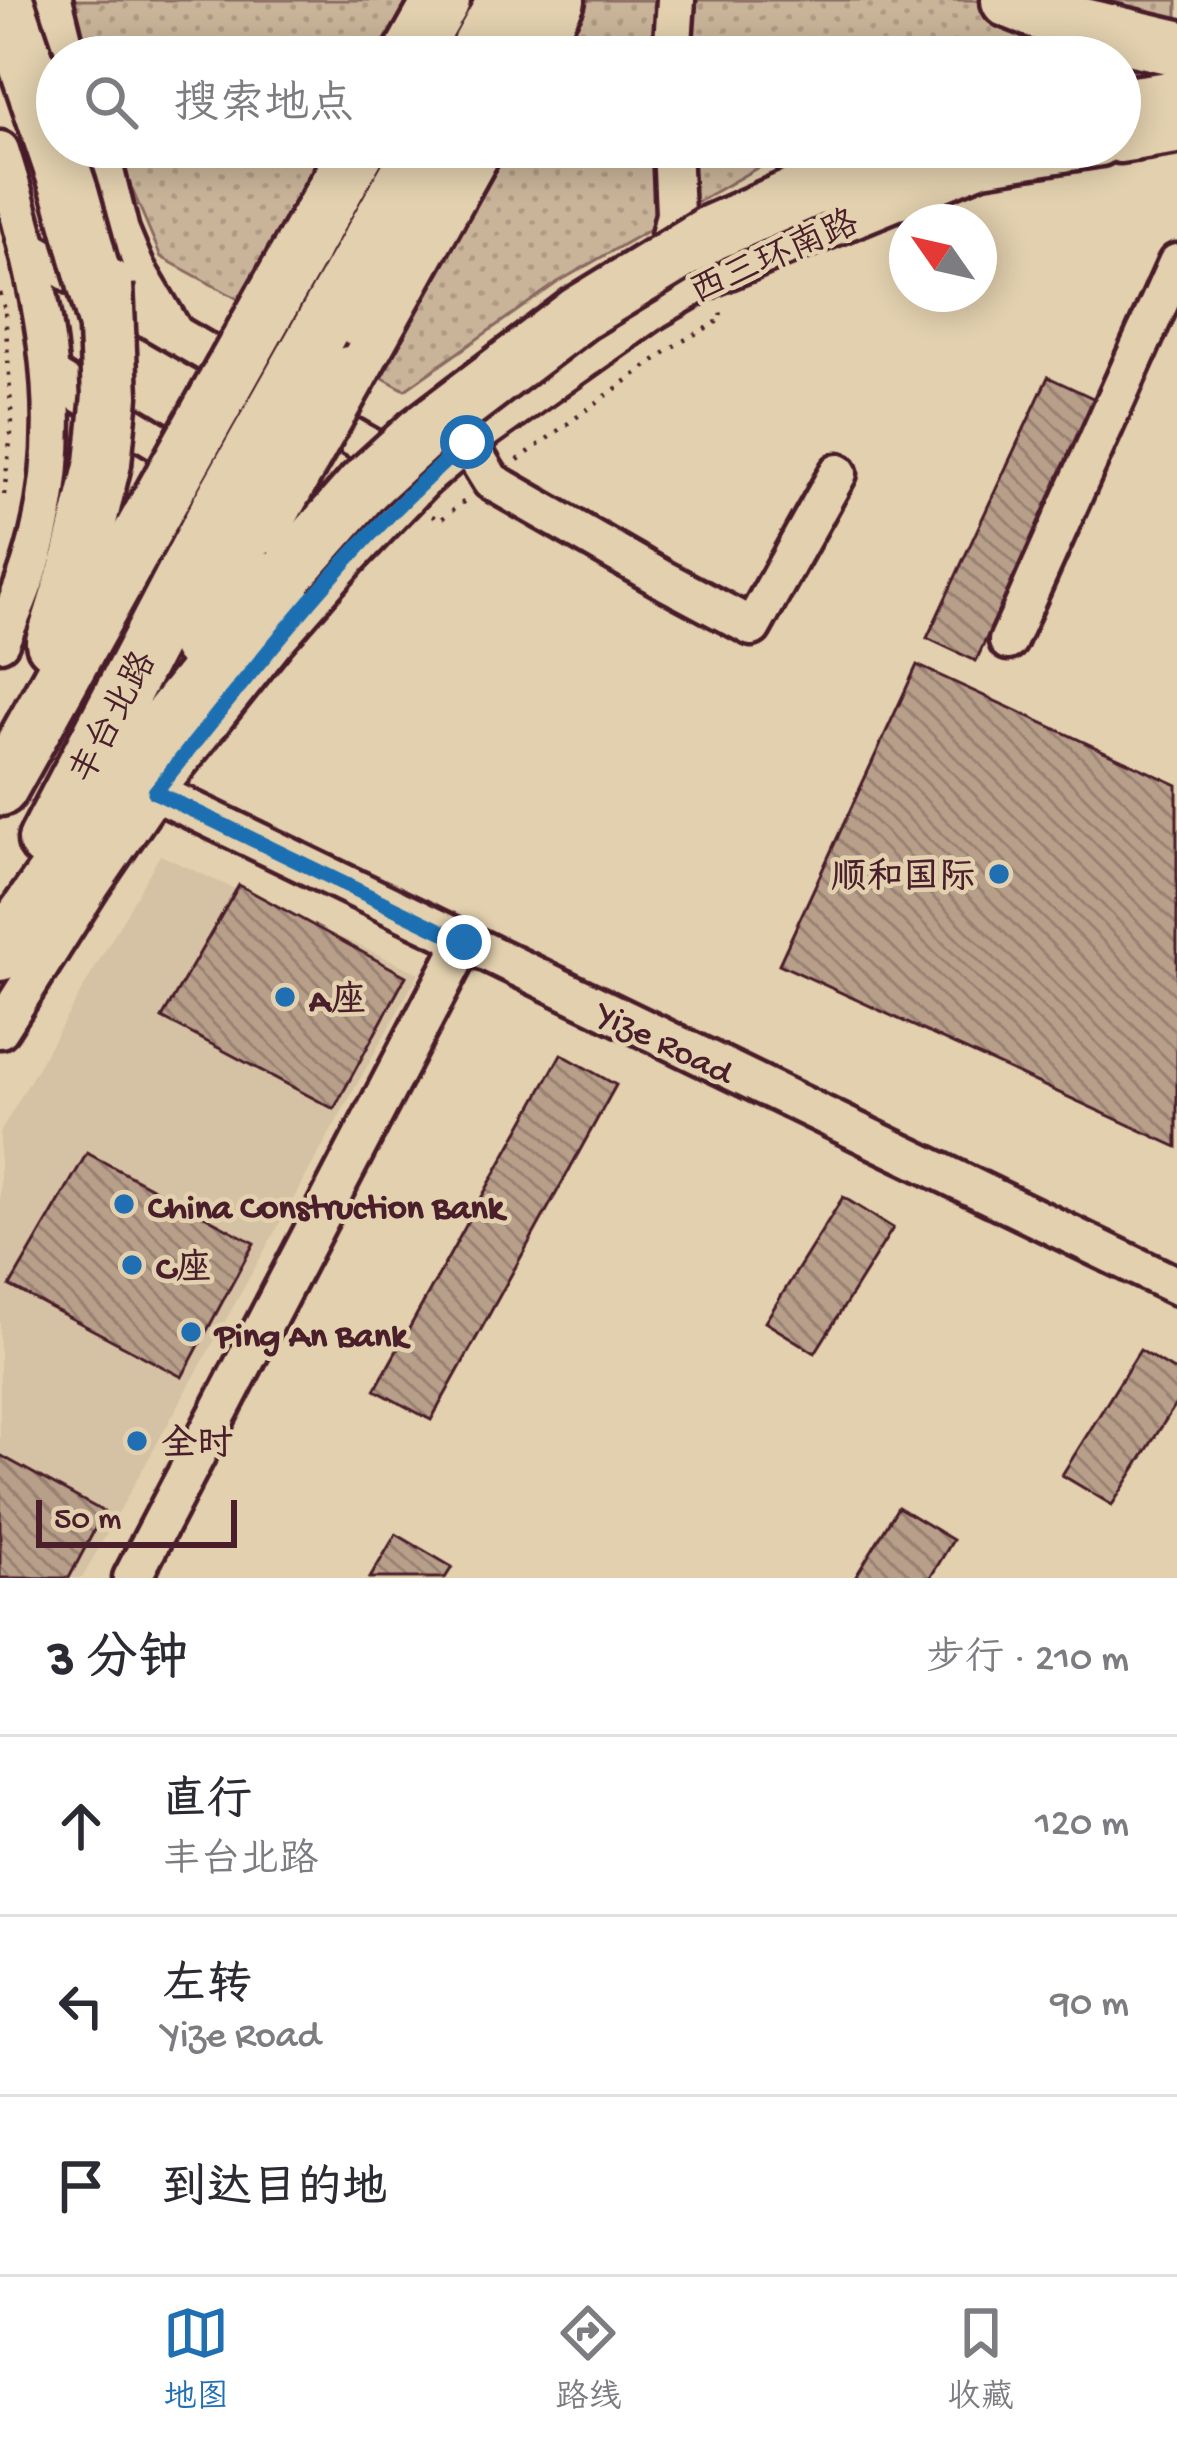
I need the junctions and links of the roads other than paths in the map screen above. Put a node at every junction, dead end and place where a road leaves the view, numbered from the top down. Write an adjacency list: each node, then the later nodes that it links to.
1 (5, 0): 18 (highway, bridge)
2 (44, 0): 9 (highway)
3 (63, 0): 10 (street)
4 (442, 0): 11 (highway)
5 (506, 0): 12 (highway)
6 (557, 0): 13 (highway)
7 (676, 0): 14 (street)
8 (1009, 0): 15 (highway)
9 (53, 36)
10 (72, 36)
11 (422, 36)
12 (486, 36)
13 (537, 36)
14 (673, 36)
15 (1126, 36)
16 (1141, 40): 17 (highway)
17 (1177, 48)
18 (36, 92)
19 (1177, 98): 20 (highway)
20 (1141, 103)
21 (1177, 135): 22 (street)
22 (1141, 141)
23 (0, 150): 33 (street)
24 (62, 168): 37 (highway, bridge)
25 (84, 168): 37 (highway, bridge)
26 (104, 168): 38 (street)
27 (347, 168): 47 (highway, 丰台北路, bridge)
28 (411, 168): 43 (highway, bridge)
29 (464, 168): 43 (highway, bridge)
30 (673, 168): 36 (street)
31 (869, 168): 43 (highway, bridge)
32 (977, 168): 36 (street, 西三环南路)
33 (7, 197): 34 (street)
34 (29, 248): 38 (street); 39 (street)
35 (1177, 263): 45 (street)
36 (654, 310): 40 (street, 西三环南路)
37 (106, 322): 47 (highway, bridge)
38 (175, 335): 42 (street)
39 (51, 376): 44 (street); 46 (street)
40 (467, 442): 41 (street); 42 (street, 丰台北路)
41 (838, 473)
42 (425, 478): 44 (street, 丰台北路)
43 (257, 534): 48 (highway); 49 (highway, 丰台北路)
44 (349, 557): 48 (street, 丰台北路)
45 (1008, 641)
46 (0, 642)
47 (10, 771)
48 (142, 782): 50 (street, Yize Road); 51 (highway); 52 (street, 丰台北路)
49 (0, 927)
50 (464, 942): 53 (street, Yize Road); 54 (street)
51 (0, 953)
52 (0, 1029)
53 (1177, 1286)
54 (132, 1578)

